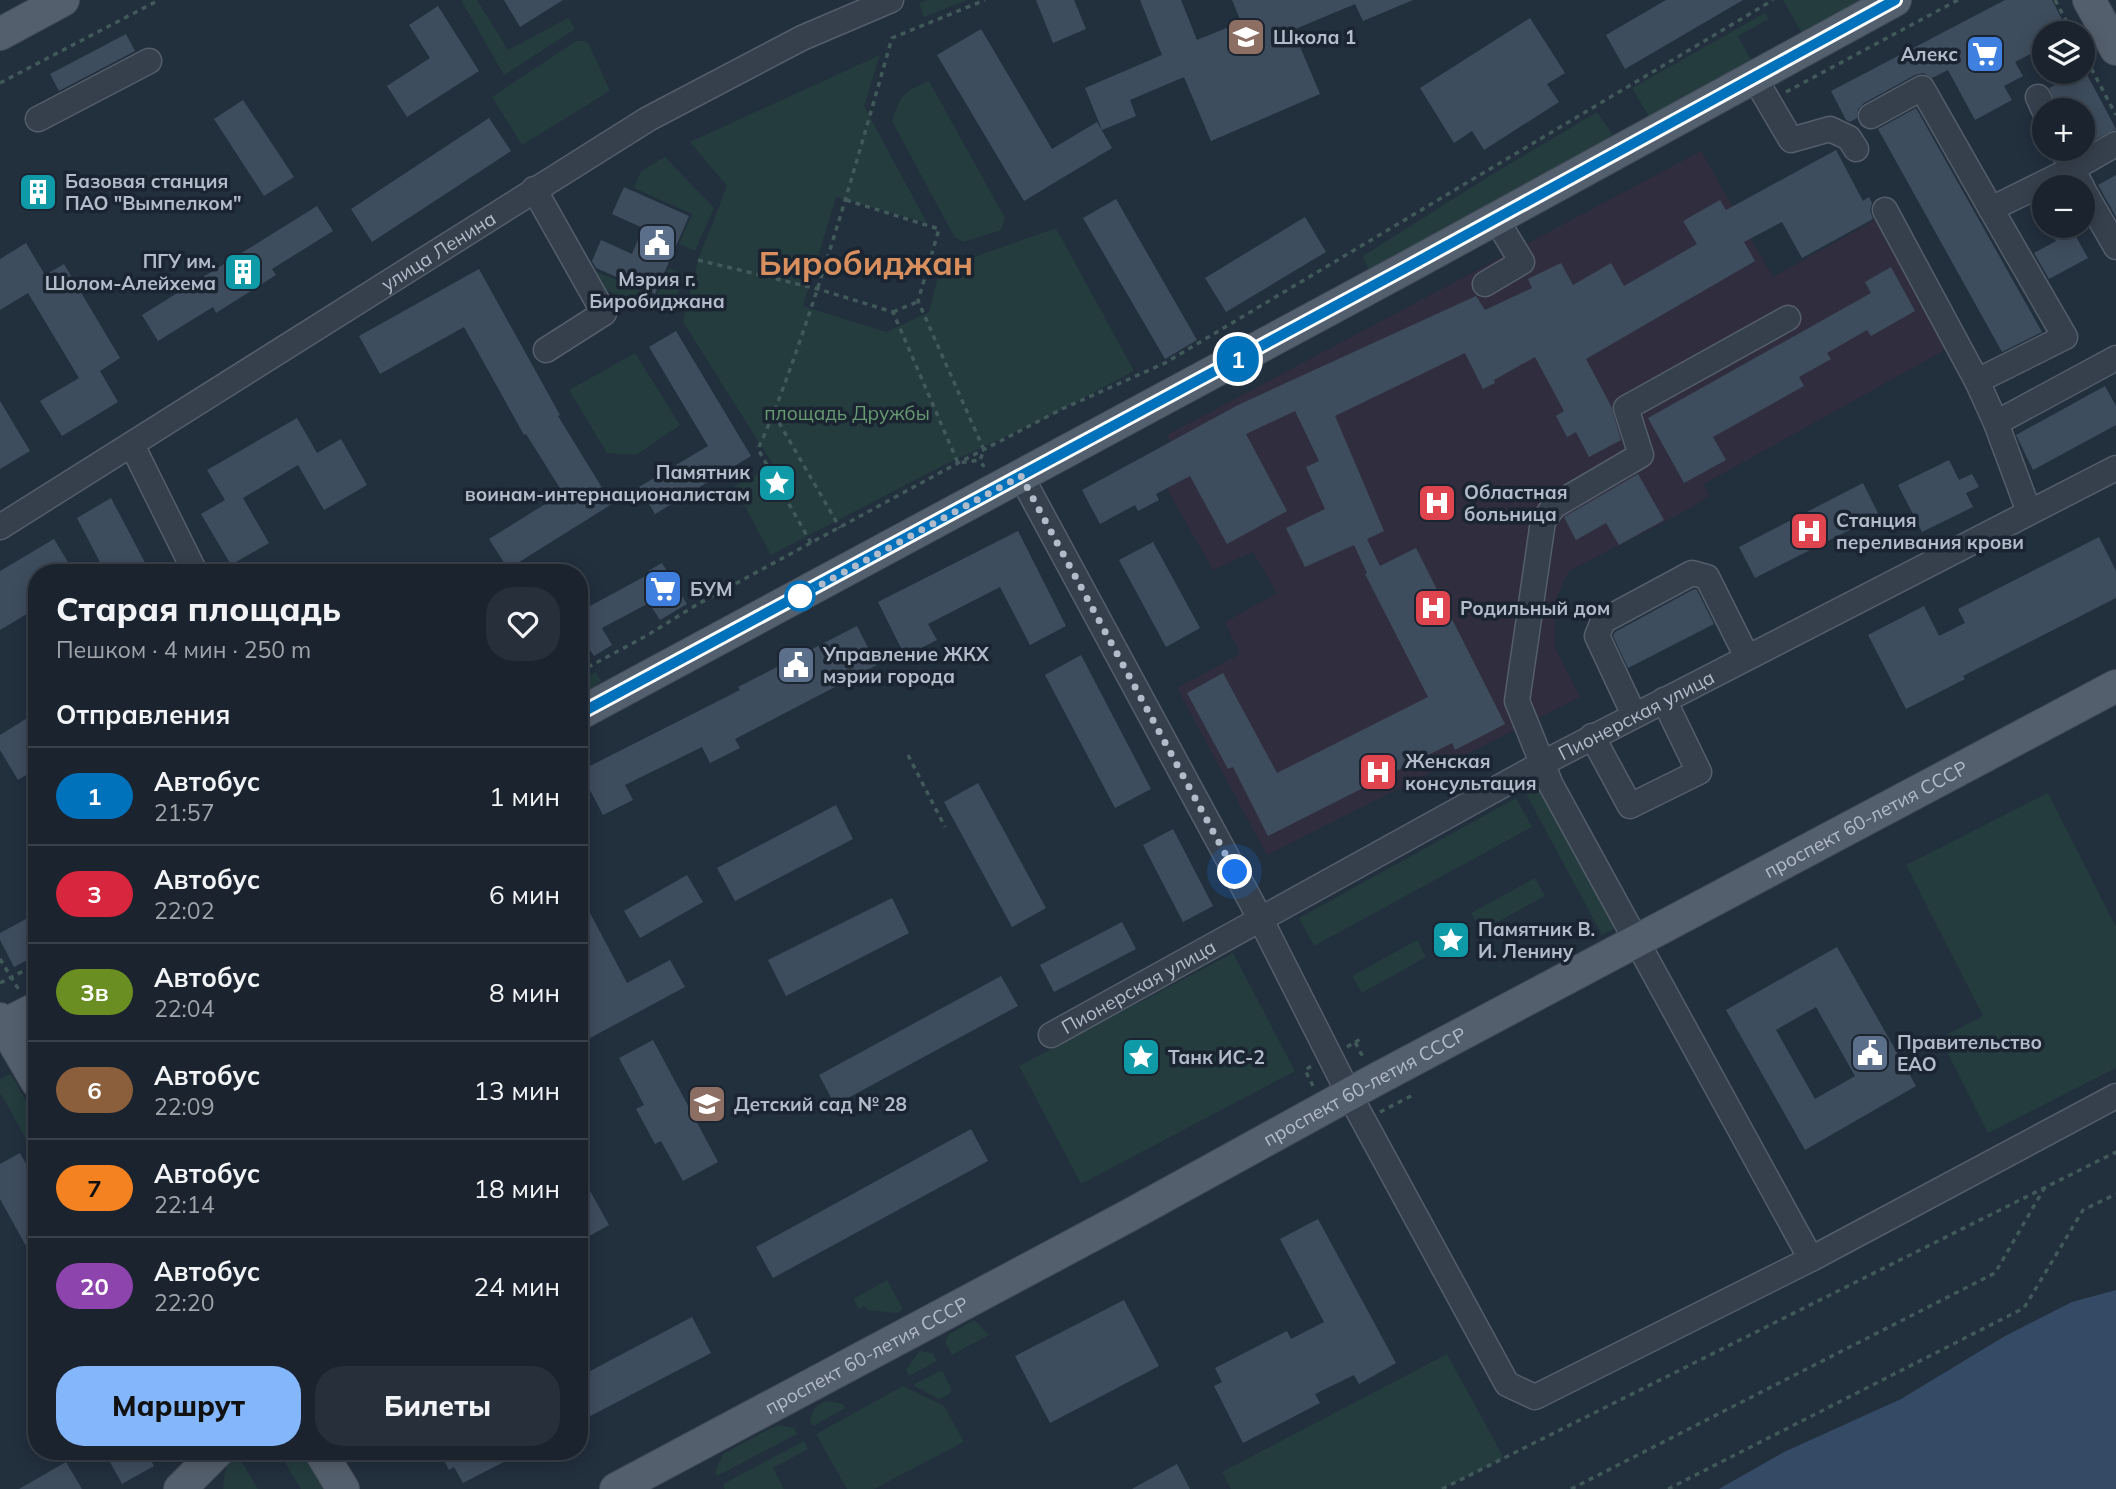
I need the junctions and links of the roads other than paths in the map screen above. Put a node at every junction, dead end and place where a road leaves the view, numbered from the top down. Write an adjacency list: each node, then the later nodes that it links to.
1 (63, 0): 5 (main road)
2 (891, 0): 14 (street, улица Ленина)
3 (1895, 0): 8 (main road)
4 (2089, 0): 6 (main road)
5 (0, 34)
6 (2116, 49)
7 (149, 61): 10 (street)
8 (1761, 89): 12 (street); 17 (main road)
9 (1871, 116): 15 (street)
10 (38, 119)
11 (2116, 144): 13 (street)
12 (1856, 149)
13 (2075, 173): 15 (street); 18 (street)
14 (534, 189): 21 (street); 25 (street, улица Ленина)
15 (1991, 209): 23 (street)
16 (1885, 210): 23 (street)
17 (1496, 219): 19 (street); 27 (main road)
18 (2116, 247)
19 (1497, 284)
20 (1788, 318): 37 (street)
21 (546, 350)
22 (2116, 358): 24 (street)
23 (1978, 382): 24 (street)
24 (1996, 423): 28 (street)
25 (132, 445): 29 (street, улица Ленина); 30 (street)
26 (2116, 468): 28 (street, Пионерская улица)
27 (1021, 476): 34 (main road); 38 (street)
28 (2029, 512): 31 (street, Пионерская улица)
29 (0, 527)
30 (191, 564)
31 (1747, 657): 33 (street, Пионерская улица); 35 (street)
32 (2116, 686): 39 (main road, проспект 60-летия СССР)
33 (1664, 700): 35 (street, Пионерская улица); 36 (street)
34 (588, 709)
35 (1634, 715): 36 (street, Пионерская улица)
36 (1592, 737): 37 (street, Пионерская улица)
37 (1543, 762): 38 (street, Пионерская улица); 39 (street)
38 (1260, 918): 42 (street, Пионерская улица); 44 (street)
39 (1636, 941): 44 (main road, проспект 60-летия СССР); 46 (street)
40 (28, 1004): 41 (main road)
41 (1, 1024): 43 (main road)
42 (1051, 1035)
43 (28, 1068)
44 (1349, 1094): 46 (street); 53 (main road, проспект 60-летия СССР)
45 (2116, 1096): 46 (street)
46 (1811, 1259)
47 (207, 1460): 50 (main road)
48 (213, 1460): 51 (main road)
49 (325, 1460): 52 (main road)
50 (180, 1489)
51 (210, 1489)
52 (343, 1489)
53 (615, 1489)

